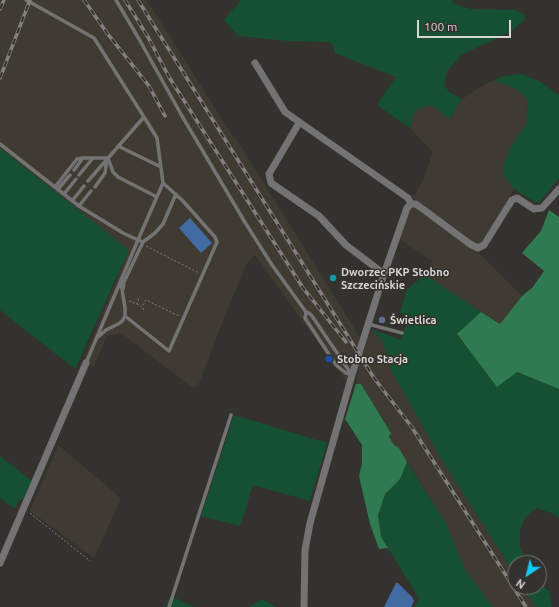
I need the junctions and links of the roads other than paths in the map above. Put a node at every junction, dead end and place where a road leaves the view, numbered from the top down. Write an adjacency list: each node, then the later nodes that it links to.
1 (26, 0): 4 (lane)
2 (116, 0): 34 (lane)
3 (254, 63): 5 (street)
4 (144, 117): 7 (lane); 11 (lane)
5 (299, 123): 27 (street); 31 (street)
6 (0, 144): 20 (lane)
7 (118, 146): 10 (lane); 11 (lane)
8 (83, 158): 9 (lane); 12 (lane); 20 (lane)
9 (93, 158): 10 (lane); 14 (lane)
10 (108, 158): 16 (lane); 19 (lane); 25 (lane)
11 (161, 167): 17 (lane)
12 (74, 170)
13 (70, 175): 20 (lane)
14 (79, 175)
15 (76, 179): 23 (lane)
16 (88, 181)
17 (163, 183): 24 (lane); 25 (lane)
18 (84, 186): 26 (lane)
19 (94, 187)
20 (56, 188): 23 (lane)
21 (559, 189): 27 (street)
22 (91, 191): 28 (lane)
23 (64, 194): 26 (lane)
24 (176, 194): 30 (lane); 35 (lane)
25 (157, 197): 29 (lane)
26 (72, 201): 28 (lane)
27 (411, 204): 31 (street)
28 (79, 206): 29 (lane)
29 (138, 240): 30 (lane); 32 (lane)
30 (143, 242): 33 (lane)
31 (384, 274): 36 (street)
32 (120, 282): 33 (lane); 38 (lane)
33 (122, 296): 35 (lane)
34 (306, 312): 40 (lane); 40 (lane)
35 (125, 316): 38 (lane)
36 (368, 324): 37 (lane); 40 (street)
37 (402, 333)
38 (96, 339): 39 (lane)
39 (86, 363): 42 (street)
40 (352, 375): 44 (street)
41 (231, 415): 43 (lane)
42 (0, 563)
43 (169, 607)
44 (304, 607)

